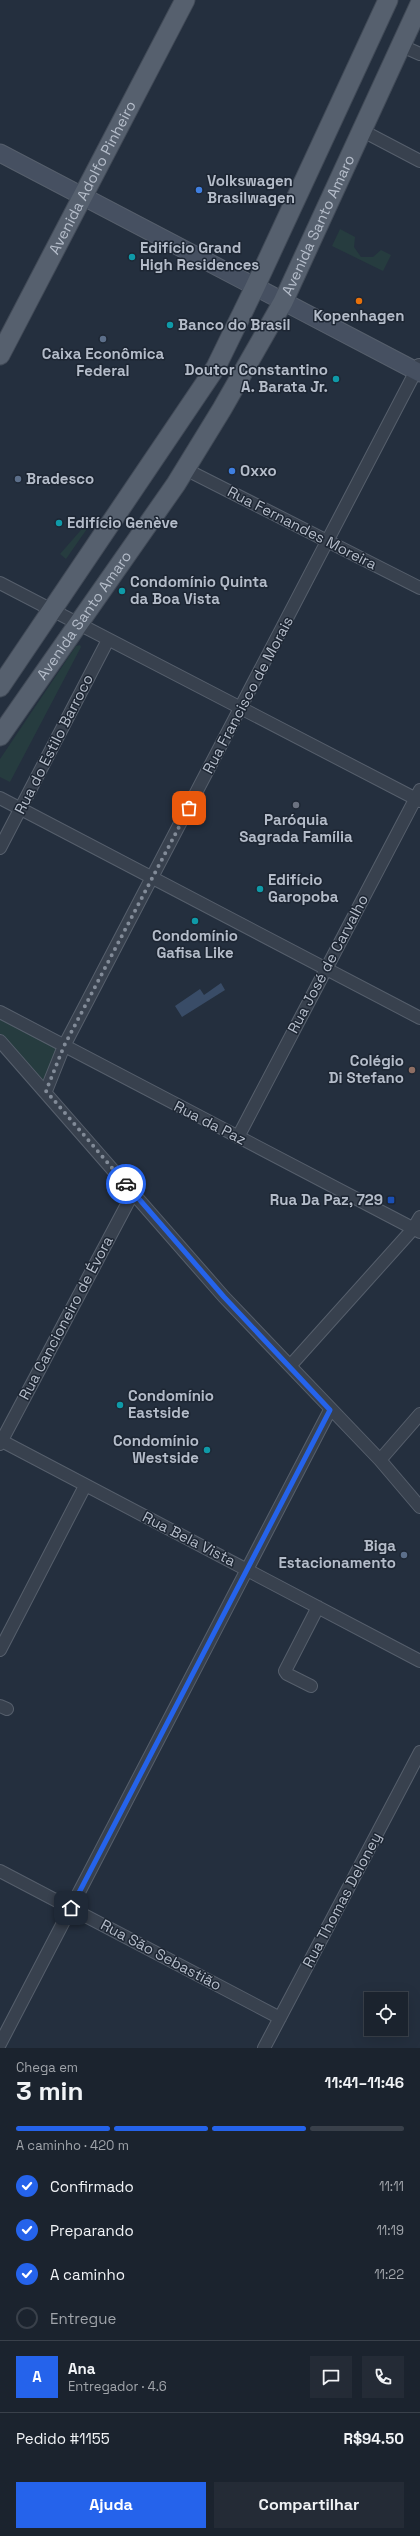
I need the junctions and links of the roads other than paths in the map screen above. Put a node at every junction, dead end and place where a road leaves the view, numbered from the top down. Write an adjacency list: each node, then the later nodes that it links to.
1 (185, 0): 9 (main road, Avenida Adolfo Pinheiro)
2 (388, 0): 10 (main road, Avenida Santo Amaro)
3 (420, 4): 4 (main road, Avenida Santo Amaro)
4 (402, 46): 5 (street); 6 (main road, Avenida Santo Amaro)
5 (420, 54)
6 (361, 130): 8 (street); 11 (main road, Avenida Santo Amaro)
7 (0, 153): 9 (street)
8 (420, 161)
9 (82, 196): 10 (street); 12 (main road, Avenida Adolfo Pinheiro)
10 (255, 287): 11 (street); 18 (main road, Avenida Santo Amaro)
11 (283, 302): 13 (street); 14 (main road, Avenida Santo Amaro)
12 (0, 355)
13 (419, 370): 15 (street, Rua Francisco de Morais)
14 (185, 469): 15 (street, Rua Fernandes Moreira); 19 (main road, Avenida Santo Amaro)
15 (329, 540): 17 (street, Rua Fernandes Moreira); 22 (street, Rua Francisco de Morais)
16 (0, 583): 18 (street)
17 (420, 588)
18 (52, 610): 19 (street); 21 (main road, Avenida Santo Amaro)
19 (79, 624): 20 (street); 23 (main road, Avenida Santo Amaro)
20 (108, 640): 22 (street); 26 (street, Rua do Estilo Barroco)
21 (0, 687)
22 (241, 710): 24 (street); 28 (street, Rua Francisco de Morais)
23 (0, 736)
24 (418, 797): 29 (street, Rua José de Carvalho)
25 (0, 798): 26 (street)
26 (21, 809): 27 (street, Rua do Estilo Barroco); 28 (street)
27 (0, 848)
28 (152, 879): 29 (street); 33 (street, Rua Francisco de Morais)
29 (326, 968): 31 (street); 35 (street, Rua José de Carvalho)
30 (0, 1012): 33 (street, Rua da Paz)
31 (420, 1018)
32 (0, 1041): 34 (street)
33 (64, 1046): 34 (street, Rua Francisco de Morais); 35 (street, Rua da Paz)
34 (46, 1091): 36 (street)
35 (238, 1137): 38 (street, Rua da Paz)
36 (133, 1193): 39 (street); 42 (street, Rua Cancioneiro de Évora)
37 (420, 1217): 38 (street)
38 (417, 1231): 39 (street)
39 (290, 1366): 40 (street)
40 (330, 1410): 43 (street); 46 (street)
41 (420, 1414): 43 (street)
42 (0, 1442): 44 (street, Rua Bela Vista)
43 (380, 1460): 45 (street)
44 (85, 1486): 46 (street, Rua Bela Vista); 48 (street)
45 (420, 1507)
46 (247, 1570): 47 (street, Rua Bela Vista); 53 (street)
47 (318, 1607): 49 (street, Rua Bela Vista); 50 (street)
48 (0, 1650)
49 (420, 1661)
50 (311, 1686)
51 (420, 1752): 54 (street, Rua Thomas Deloney)
52 (0, 1871): 53 (street, Rua São Sebastião)
53 (71, 1908): 54 (street, Rua São Sebastião); 55 (street)
54 (280, 2018): 56 (street, Rua Thomas Deloney)
55 (0, 2044)
56 (264, 2048)

